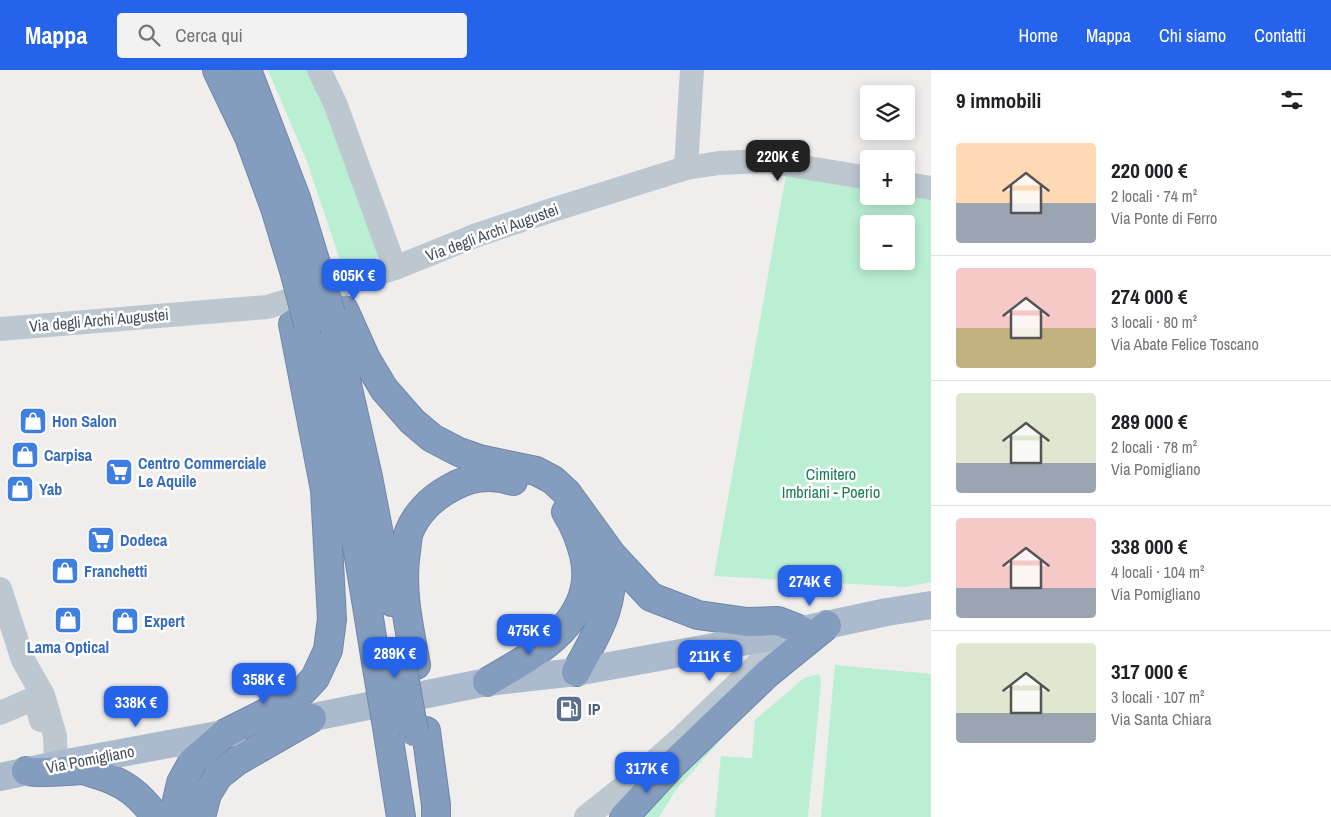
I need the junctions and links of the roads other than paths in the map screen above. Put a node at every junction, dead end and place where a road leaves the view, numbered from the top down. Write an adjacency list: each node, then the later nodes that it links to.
1 (218, 70): 10 (highway)
2 (319, 70): 9 (street)
3 (692, 70): 5 (street)
4 (251, 80): 10 (highway)
5 (686, 168): 6 (street, Via degli Archi Augustei); 9 (street, Via degli Archi Augustei)
6 (860, 177)
7 (915, 185): 8 (street)
8 (931, 188)
9 (395, 268): 12 (street, Via degli Archi Augustei)
10 (306, 271): 11 (highway, bridge); 11 (highway)
11 (319, 318): 13 (highway); 19 (highway); 27 (highway)
12 (0, 329)
13 (612, 555): 17 (highway); 20 (highway)
14 (0, 589): 29 (street)
15 (931, 604): 16 (main road, Via Pomigliano)
16 (827, 625): 17 (main road, Via Pomigliano); 24 (highway)
17 (801, 630): 18 (main road, Via Pomigliano)
18 (770, 637): 20 (main road, Via Pomigliano); 28 (street)
19 (398, 664): 21 (highway); 25 (highway, bridge); 26 (highway)
20 (576, 672): 21 (main road, Via Pomigliano)
21 (487, 682): 23 (main road, Via Pomigliano)
22 (0, 712): 29 (street)
23 (312, 718): 27 (main road, Via Pomigliano); 34 (highway)
24 (715, 724): 28 (street); 40 (highway)
25 (387, 727): 35 (highway); 36 (highway)
26 (420, 732): 37 (highway); 38 (highway)
27 (224, 734): 29 (main road, Via Pomigliano); 33 (highway)
28 (681, 738): 39 (street)
29 (56, 764): 30 (main road, Via Pomigliano)
30 (26, 771): 31 (main road, Via Pomigliano); 32 (highway)
31 (0, 777)
32 (156, 817)
33 (175, 817)
34 (201, 817)
35 (384, 817)
36 (401, 817)
37 (426, 817)
38 (436, 817)
39 (586, 817)
40 (624, 817)

